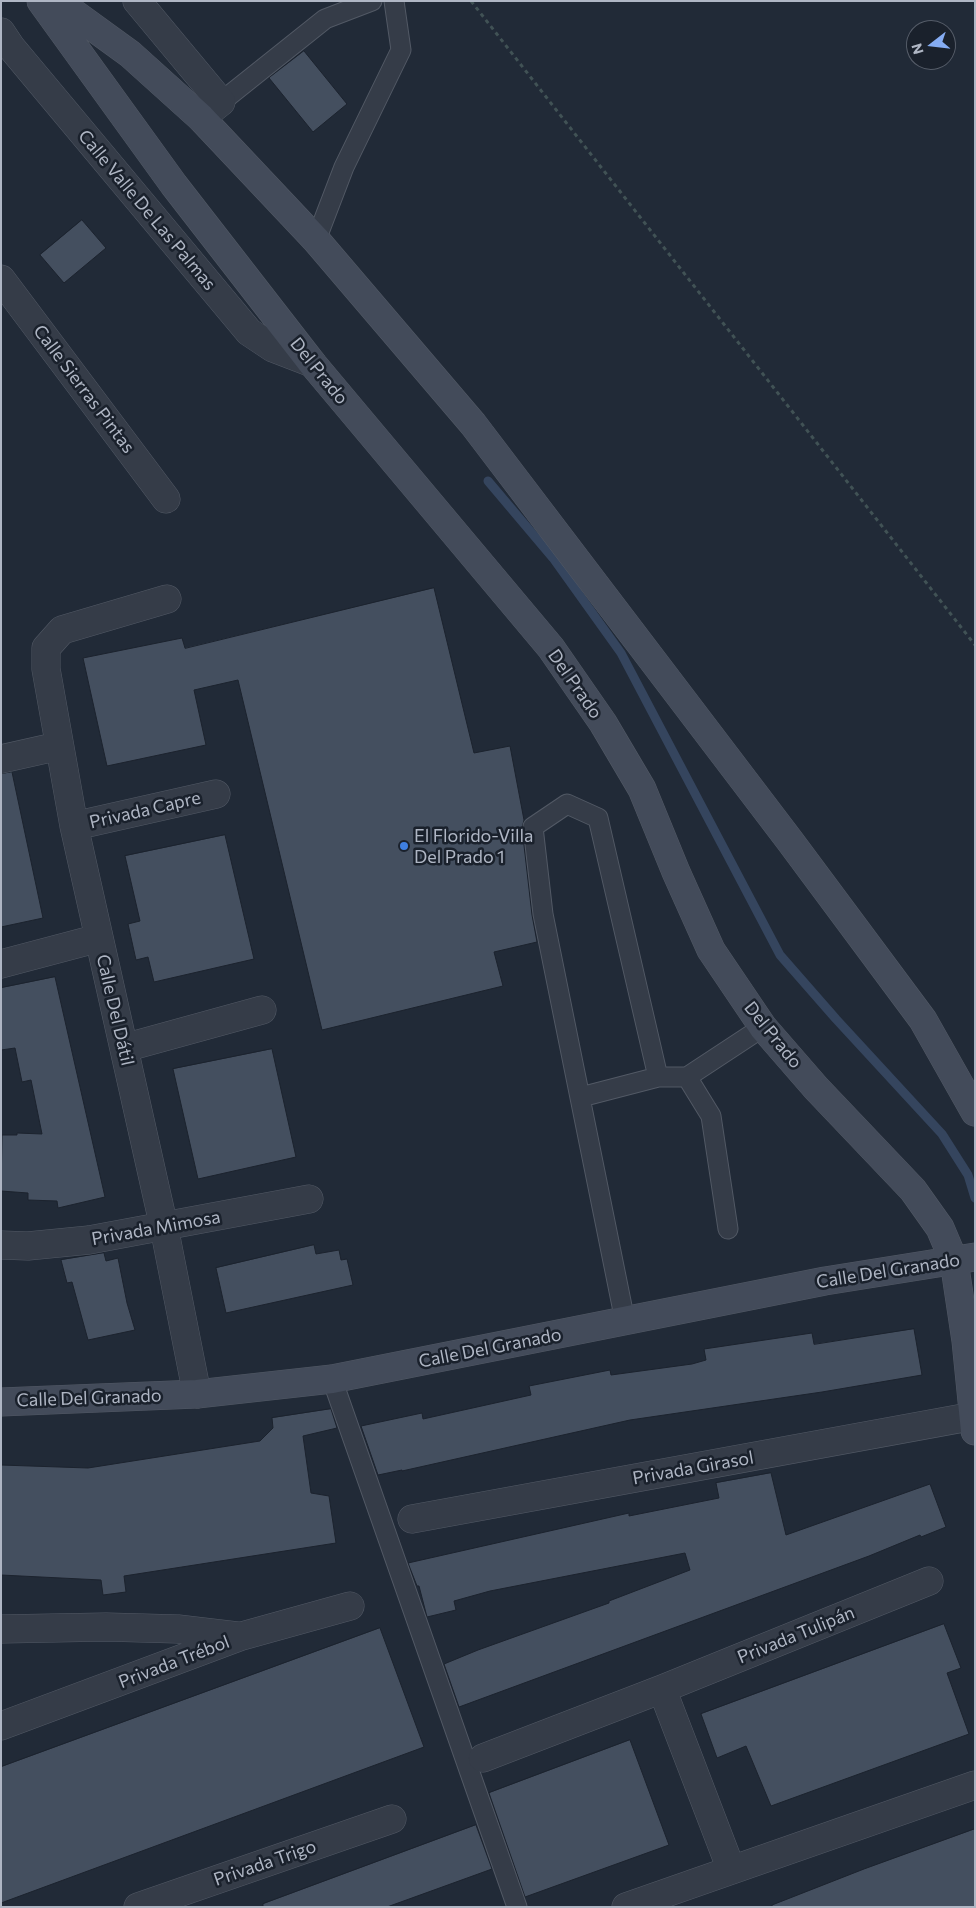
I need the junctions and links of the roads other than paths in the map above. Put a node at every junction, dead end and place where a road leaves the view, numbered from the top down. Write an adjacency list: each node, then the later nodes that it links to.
1 (41, 1): 10 (main road, Del Prado)
2 (57, 1): 7 (main road)
3 (137, 1): 7 (street)
4 (372, 1): 7 (lane)
5 (394, 1): 8 (lane)
6 (4, 45): 10 (street, Calle Valle De Las Palmas)
7 (211, 110): 8 (main road)
8 (316, 240): 25 (main road)
9 (1, 279): 11 (street, Calle Sierras Pintas)
10 (312, 363): 20 (main road, Del Prado)
11 (166, 499)
12 (167, 599): 13 (street, Calle Del Dátil)
13 (59, 746): 14 (street); 16 (street, Calle Del Dátil)
14 (1, 759)
15 (216, 794): 16 (street, Privada Capre)
16 (74, 826): 17 (street, Calle Del Dátil)
17 (99, 938): 18 (street); 21 (street, Calle Del Dátil)
18 (1, 964)
19 (262, 1010): 21 (street)
20 (763, 1027): 23 (lane); 30 (main road, Del Prado)
21 (124, 1048): 27 (street, Calle Del Dátil)
22 (658, 1077): 23 (lane); 24 (lane); 24 (lane)
23 (687, 1077): 28 (lane)
24 (580, 1097): 31 (lane)
25 (975, 1112)
26 (309, 1199): 27 (street, Privada Mimosa)
27 (164, 1227): 29 (street, Privada Mimosa); 33 (street, Calle Del Dátil)
28 (728, 1229)
29 (1, 1245)
30 (965, 1259): 31 (main road, Calle Del Granado); 35 (main road, Del Prado)
31 (626, 1321): 32 (main road, Calle Del Granado)
32 (332, 1379): 33 (main road, Calle Del Granado); 48 (lane)
33 (197, 1394): 34 (main road, Calle Del Granado)
34 (1, 1402)
35 (974, 1424): 36 (street, Privada Girasol)
36 (412, 1519)
37 (929, 1581): 41 (street, Privada Tulipán)
38 (350, 1606): 40 (street, Privada Trébol)
39 (1, 1629): 40 (street)
40 (242, 1636): 42 (street, Privada Trébol)
41 (662, 1689): 43 (street, Privada Tulipán); 46 (street)
42 (1, 1726)
43 (482, 1758)
44 (975, 1785): 46 (street)
45 (392, 1819): 47 (street, Privada Trigo)
46 (731, 1869): 49 (street)
47 (138, 1907)
48 (517, 1907)
49 (626, 1907)

